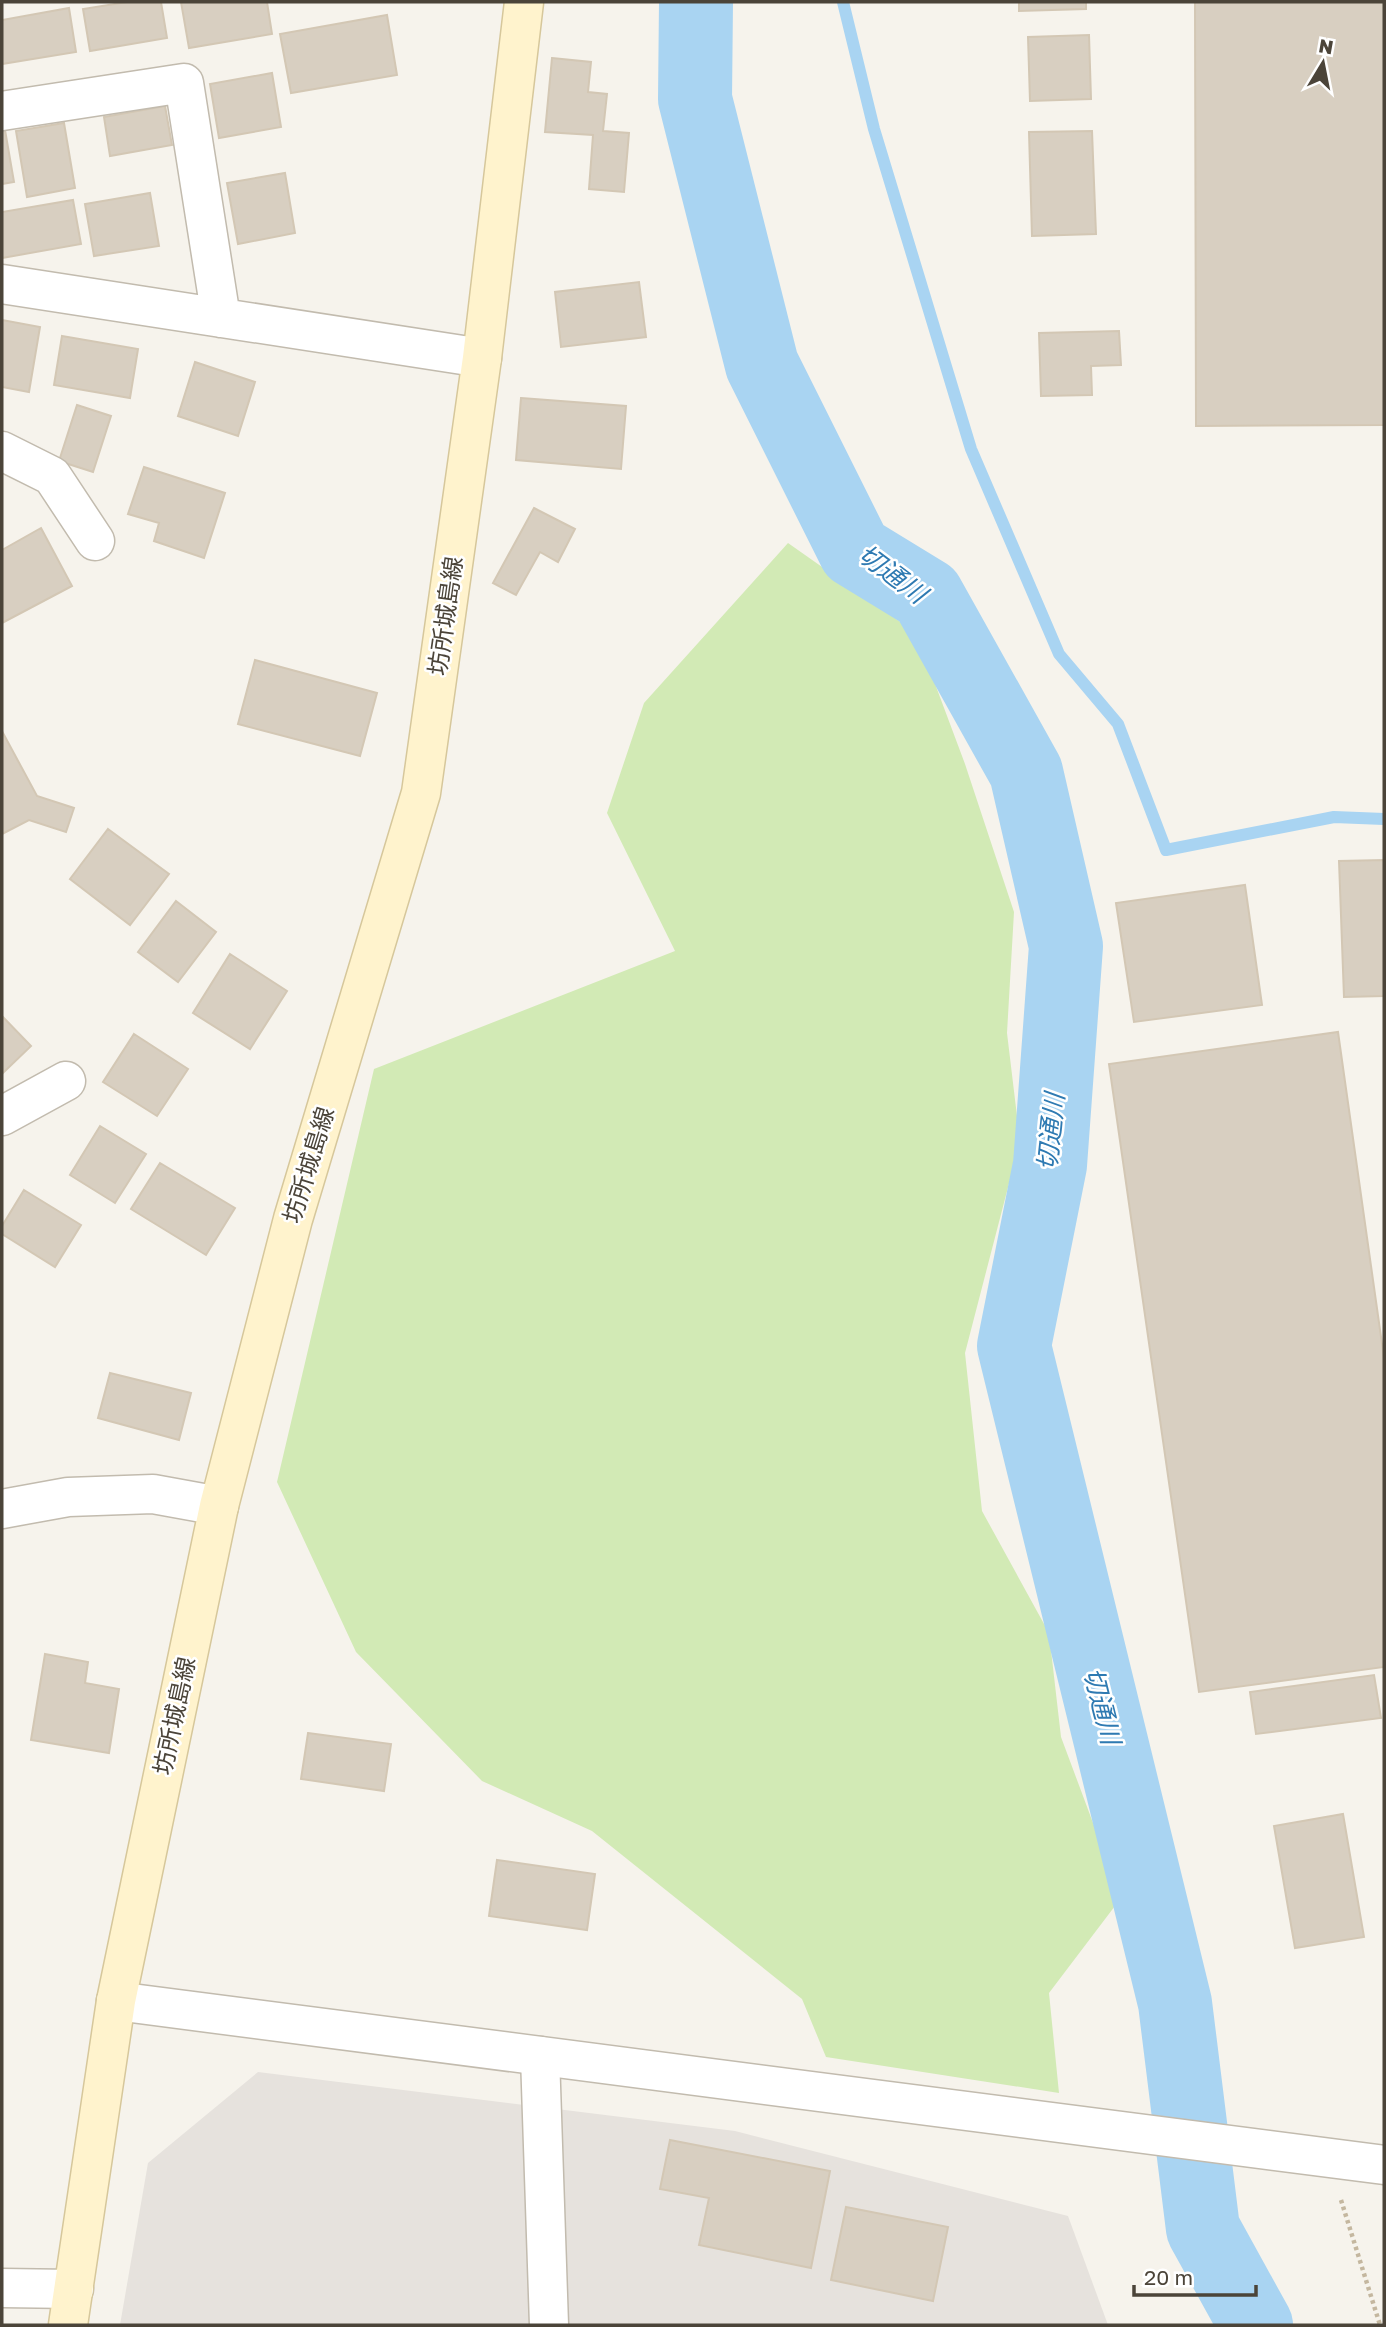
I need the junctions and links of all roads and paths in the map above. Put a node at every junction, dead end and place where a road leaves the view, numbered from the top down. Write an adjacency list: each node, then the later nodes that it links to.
1 (524, 2): 5 (main road, 坊所城島線)
2 (2, 111): 4 (street)
3 (2, 284): 4 (street)
4 (221, 318): 5 (street)
5 (482, 358): 10 (main road, 坊所城島線)
6 (2, 451): 7 (street)
7 (95, 541)
8 (66, 1081): 9 (street)
9 (2, 1116)
10 (219, 1506): 11 (street); 12 (main road, 坊所城島線)
11 (2, 1509)
12 (116, 2001): 13 (street); 17 (main road, 坊所城島線)
13 (540, 2056): 14 (street); 18 (street)
14 (1328, 2159): 15 (street); 19 (path)
15 (1384, 2165)
16 (2, 2288): 17 (street)
17 (71, 2307)
18 (549, 2325)
19 (1380, 2325)

